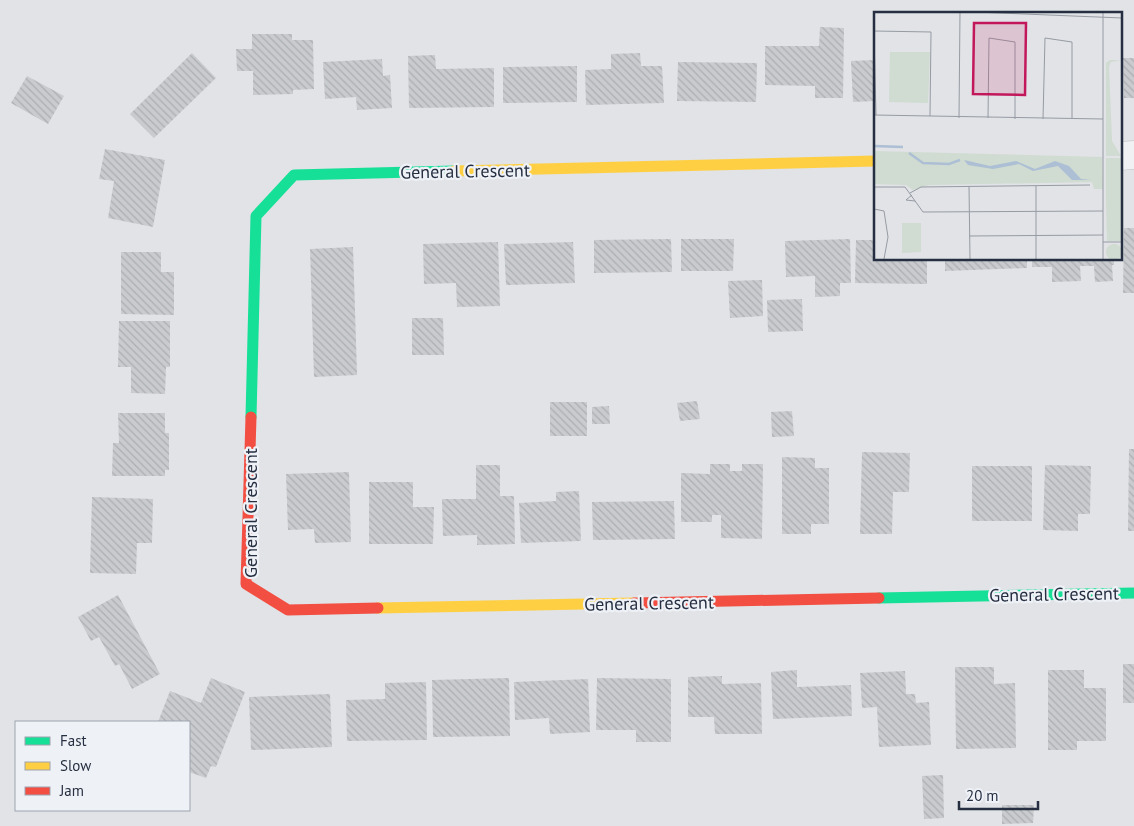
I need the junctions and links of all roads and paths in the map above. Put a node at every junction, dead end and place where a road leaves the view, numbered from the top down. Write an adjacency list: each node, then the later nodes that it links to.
1 (874, 161): 2 (street, General Crescent)
2 (1134, 593)

